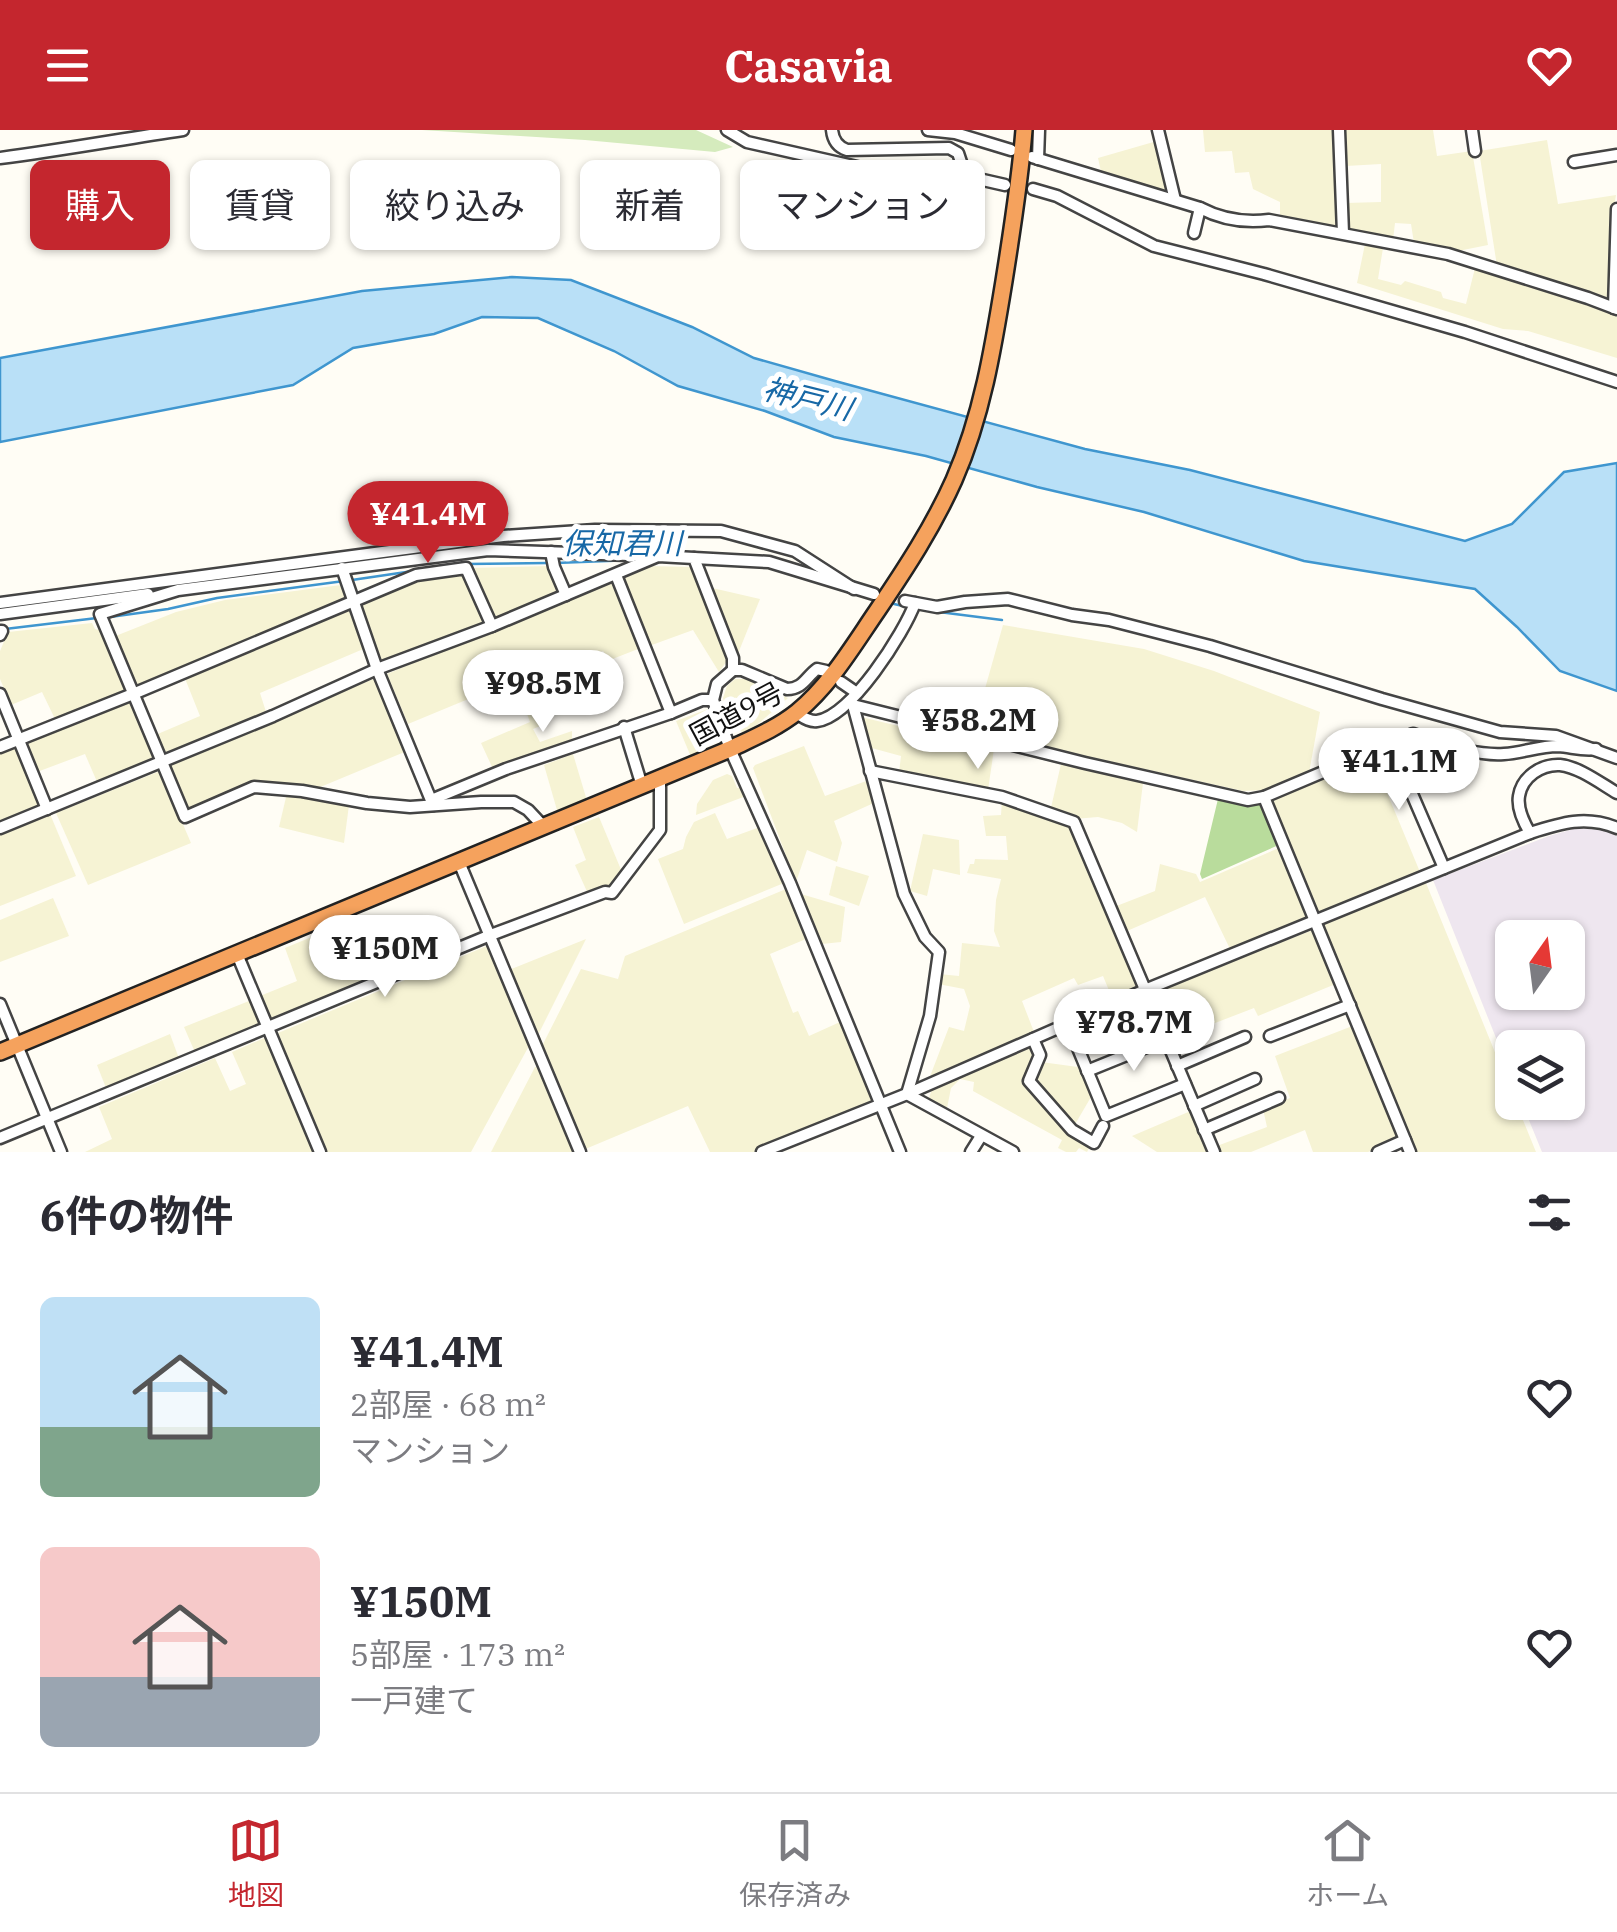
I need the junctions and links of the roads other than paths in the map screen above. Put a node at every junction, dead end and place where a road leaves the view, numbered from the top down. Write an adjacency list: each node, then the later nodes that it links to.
1 (183, 130): 13 (street)
2 (727, 130): 14 (street)
3 (832, 130): 15 (street)
4 (928, 130): 10 (street)
5 (1024, 130): 48 (highway, 国道9号)
6 (1040, 130): 20 (street)
7 (1158, 130): 20 (street)
8 (1339, 130): 24 (street)
9 (1472, 130): 11 (street)
10 (1010, 150)
11 (1475, 151)
12 (1617, 154): 16 (street)
13 (0, 158)
14 (830, 160)
15 (960, 160)
16 (1574, 162)
17 (985, 180): 18 (street)
18 (1005, 185)
19 (1033, 190): 26 (street)
20 (1175, 200): 21 (street)
21 (1200, 208): 23 (street); 24 (street)
22 (1617, 210): 25 (street)
23 (1194, 233)
24 (1343, 233): 25 (street)
25 (1616, 309)
26 (1617, 382)
27 (551, 552): 28 (street); 30 (street); 35 (street)
28 (658, 556): 29 (street); 31 (street)
29 (694, 558): 32 (street); 41 (street)
30 (342, 568): 33 (street); 36 (street)
31 (616, 575): 35 (street); 49 (street)
32 (854, 589): 34 (street); 37 (street)
33 (178, 590): 38 (street); 45 (street)
34 (874, 594)
35 (566, 595): 39 (street)
36 (353, 602): 39 (street); 40 (street); 45 (street)
37 (0, 603)
38 (0, 614)
39 (492, 626): 40 (street)
40 (377, 669): 57 (street); 63 (street)
41 (733, 670): 42 (street); 46 (street)
42 (826, 671)
43 (841, 682): 47 (street)
44 (0, 694): 51 (street)
45 (133, 694): 51 (street); 57 (street)
46 (712, 700): 49 (street); 54 (street)
47 (853, 700): 48 (street); 55 (street); 58 (street); 62 (street)
48 (796, 712): 54 (highway, 国道9号)
49 (671, 713): 50 (street)
50 (624, 728): 60 (street); 63 (street)
51 (19, 739): 53 (street); 64 (street)
52 (1390, 743): 55 (street); 62 (street); 70 (street)
53 (0, 747)
54 (730, 749): 59 (highway, 国道9号); 91 (street)
55 (1596, 749): 56 (street)
56 (1617, 758)
57 (162, 763): 63 (street); 64 (street)
58 (870, 771): 74 (street); 89 (street)
59 (660, 779): 60 (highway, 国道9号); 72 (street)
60 (642, 786): 65 (highway, 国道9号)
61 (1617, 792): 68 (street)
62 (1264, 797): 71 (street)
63 (432, 803): 65 (street)
64 (46, 809): 66 (street)
65 (542, 826): 69 (highway, 国道9号)
66 (0, 828)
67 (1617, 828): 68 (street)
68 (1530, 833): 70 (street)
69 (459, 862): 72 (street); 73 (highway, 国道9号)
70 (1444, 868): 71 (street)
71 (1316, 920): 74 (street); 76 (street)
72 (488, 936): 78 (street); 103 (street)
73 (237, 954): 78 (street); 83 (highway, 国道9号)
74 (1145, 990): 77 (street); 82 (street)
75 (0, 1004): 83 (street)
76 (1350, 1004): 79 (street); 98 (street)
77 (1068, 1024): 81 (street); 86 (street)
78 (267, 1028): 93 (street); 102 (street)
79 (1270, 1036)
80 (1244, 1037): 85 (street)
81 (1033, 1039): 89 (street); 100 (street)
82 (1166, 1039): 85 (street); 86 (street)
83 (16, 1045): 84 (highway, 国道9号); 93 (street)
84 (0, 1052)
85 (1177, 1066): 88 (street)
86 (1087, 1071): 88 (street)
87 (1255, 1079): 92 (street)
88 (1185, 1084): 92 (street)
89 (907, 1094): 91 (street); 96 (street)
90 (1280, 1098): 95 (street)
91 (879, 1106): 99 (street); 105 (street)
92 (1194, 1106): 95 (street)
93 (47, 1119): 97 (street); 101 (street)
94 (1103, 1126): 100 (street)
95 (1204, 1130): 108 (street)
96 (981, 1136): 106 (street); 107 (street)
97 (0, 1138)
98 (1405, 1140): 109 (street); 110 (street)
99 (788, 1147): 104 (street)
100 (1091, 1147)
101 (60, 1152)
102 (320, 1152)
103 (580, 1152)
104 (762, 1152)
105 (900, 1152)
106 (971, 1152)
107 (1012, 1152)
108 (1214, 1152)
109 (1378, 1152)
110 (1410, 1152)

